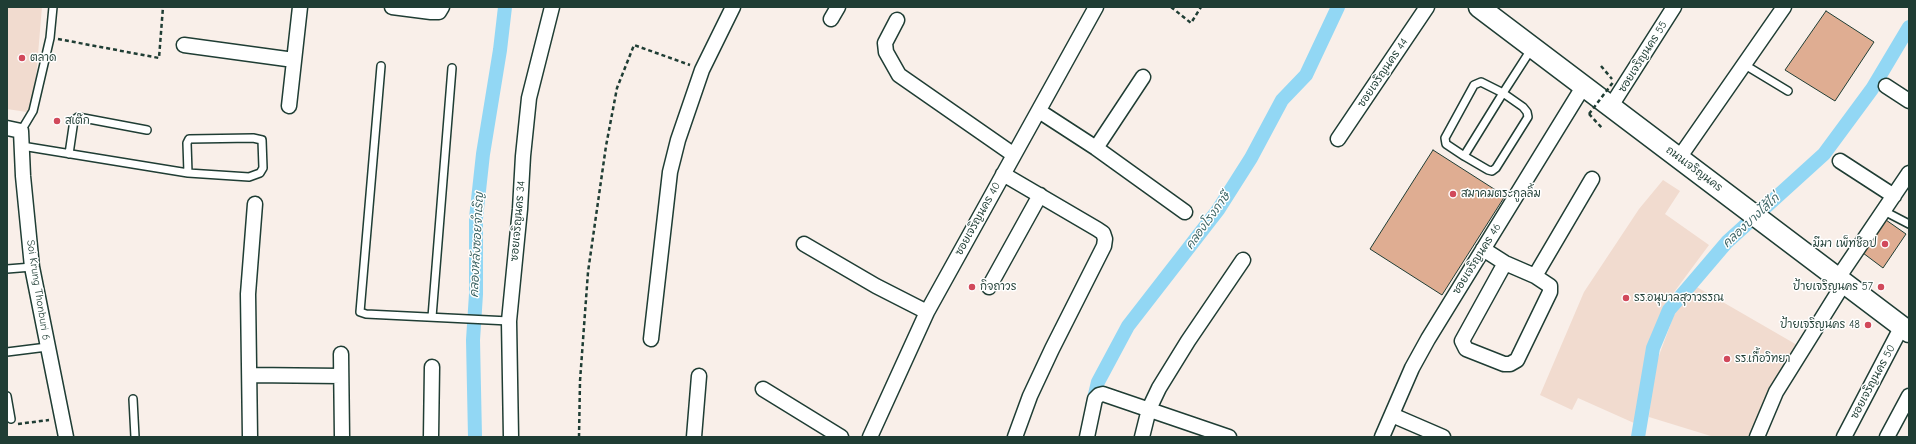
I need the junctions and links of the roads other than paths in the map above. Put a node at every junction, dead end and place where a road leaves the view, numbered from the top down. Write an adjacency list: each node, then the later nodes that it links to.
1 (53, 7): 30 (lane)
2 (300, 7): 15 (street)
3 (392, 7): 4 (street)
4 (442, 7)
5 (552, 7): 60 (street, ซอยเจริญนคร 34)
6 (733, 7): 62 (street)
7 (1096, 7): 27 (street, ซอยเจริญนคร 40)
8 (1427, 7): 31 (street, ซอยเจริญนคร 44)
9 (1479, 7): 14 (main road, ถนนเจริญนคร)
10 (1674, 7): 26 (street, ซอยเจริญนคร 55)
11 (1784, 7): 16 (street)
12 (897, 20): 35 (street)
13 (184, 45): 15 (street)
14 (1532, 48): 21 (main road, ถนนเจริญนคร); 23 (lane)
15 (294, 60): 25 (street)
16 (1745, 64): 22 (lane); 37 (street)
17 (381, 66): 59 (lane)
18 (452, 68): 59 (lane)
19 (1143, 77): 33 (street)
20 (1886, 86): 24 (street)
21 (1583, 87): 26 (main road, ถนนเจริญนคร); 50 (street, ซอยเจริญนคร 46)
22 (1788, 91)
23 (1503, 93): 36 (lane); 36 (lane); 36 (lane)
24 (1909, 101)
25 (289, 106)
26 (1611, 106): 37 (main road, ถนนเจริญนคร)
27 (1039, 111): 33 (street); 35 (street, ซอยเจริญนคร 40)
28 (7, 128): 30 (street)
29 (147, 130): 34 (lane)
30 (22, 131): 32 (street, Soi Krung Thonburi 6)
31 (1338, 139)
32 (22, 146): 34 (lane); 53 (street, Soi Krung Thonburi 6)
33 (1096, 148): 47 (street)
34 (70, 154): 39 (lane)
35 (1014, 155): 41 (street, ซอยเจริญนคร 40)
36 (1464, 156)
37 (1679, 158): 56 (main road, ถนนเจริญนคร)
38 (1840, 161): 44 (street)
39 (188, 173): 39 (lane)
40 (1909, 173): 44 (street)
41 (1003, 174): 43 (street); 58 (street, ซอยเจริญนคร 40)
42 (1592, 179): 55 (street)
43 (1040, 195): 57 (street); 86 (street)
44 (1894, 196): 46 (street)
45 (255, 204): 67 (street)
46 (1884, 211): 48 (lane); 56 (street)
47 (1185, 212)
48 (1909, 224)
49 (804, 244): 58 (street)
50 (1483, 249): 52 (street); 75 (street, ซอยเจริญนคร 46)
51 (1243, 260): 74 (street)
52 (1505, 263): 55 (street); 55 (street)
53 (32, 267): 54 (lane); 63 (street, Soi Krung Thonburi 6)
54 (7, 270)
55 (1534, 276)
56 (1841, 281): 61 (main road, ถนนเจริญนคร); 92 (street)
57 (989, 287)
58 (927, 312): 85 (street, ซอยเจริญนคร 40)
59 (432, 316): 60 (lane)
60 (509, 322): 82 (street, ซอยเจริญนคร 34)
61 (1906, 329): 93 (street, ซอยเจริญนคร 50)
62 (651, 339)
63 (47, 347): 64 (lane); 77 (street, Soi Krung Thonburi 6)
64 (7, 352)
65 (341, 354): 68 (street)
66 (432, 367): 81 (street)
67 (250, 375): 68 (street); 79 (street)
68 (341, 376): 80 (street)
69 (699, 376): 83 (street)
70 (763, 389): 84 (street)
71 (7, 396): 76 (lane)
72 (1909, 396): 94 (street)
73 (133, 399): 78 (lane)
74 (1149, 409): 87 (street); 88 (street); 89 (street)
75 (1392, 415): 90 (street, ซอยเจริญนคร 46); 91 (street)
76 (13, 422)
77 (66, 437)
78 (135, 437)
79 (250, 437)
80 (342, 437)
81 (431, 437)
82 (511, 437)
83 (694, 437)
84 (841, 437)
85 (870, 437)
86 (1015, 437)
87 (1087, 437)
88 (1142, 437)
89 (1229, 437)
90 (1382, 437)
91 (1444, 437)
92 (1757, 437)
93 (1844, 437)
94 (1887, 437)

